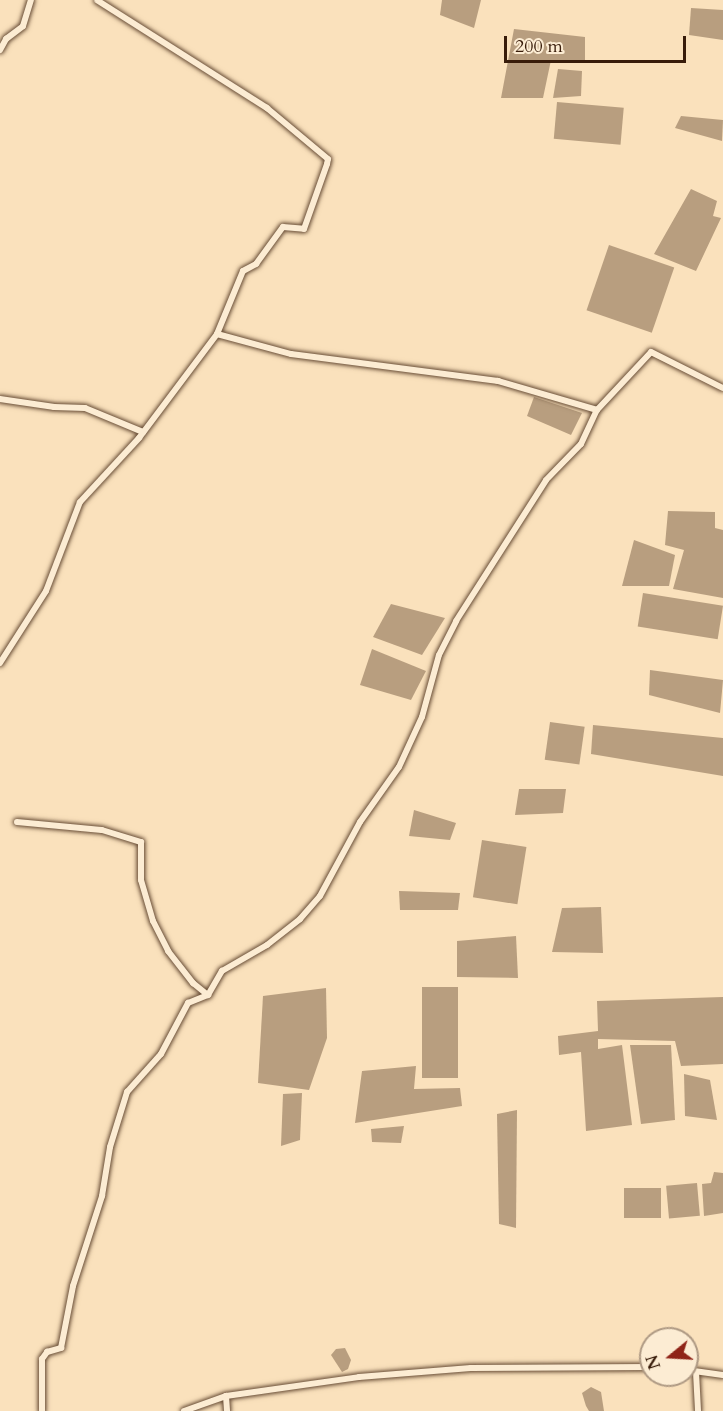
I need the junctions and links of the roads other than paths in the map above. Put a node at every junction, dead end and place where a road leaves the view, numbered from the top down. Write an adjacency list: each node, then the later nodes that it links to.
1 (31, 0): 3 (street)
2 (97, 0): 4 (street)
3 (0, 50)
4 (217, 334): 7 (street); 8 (street)
5 (723, 388): 7 (street)
6 (0, 399): 8 (street)
7 (597, 410): 11 (street)
8 (143, 432): 9 (street)
9 (0, 663)
10 (17, 822): 11 (street)
11 (208, 995): 17 (street)
12 (639, 1367): 16 (street)
13 (699, 1372): 14 (street)
14 (723, 1375)
15 (697, 1387): 20 (street)
16 (226, 1396): 18 (street); 19 (street)
17 (42, 1411)
18 (184, 1411)
19 (227, 1411)
20 (698, 1411)

